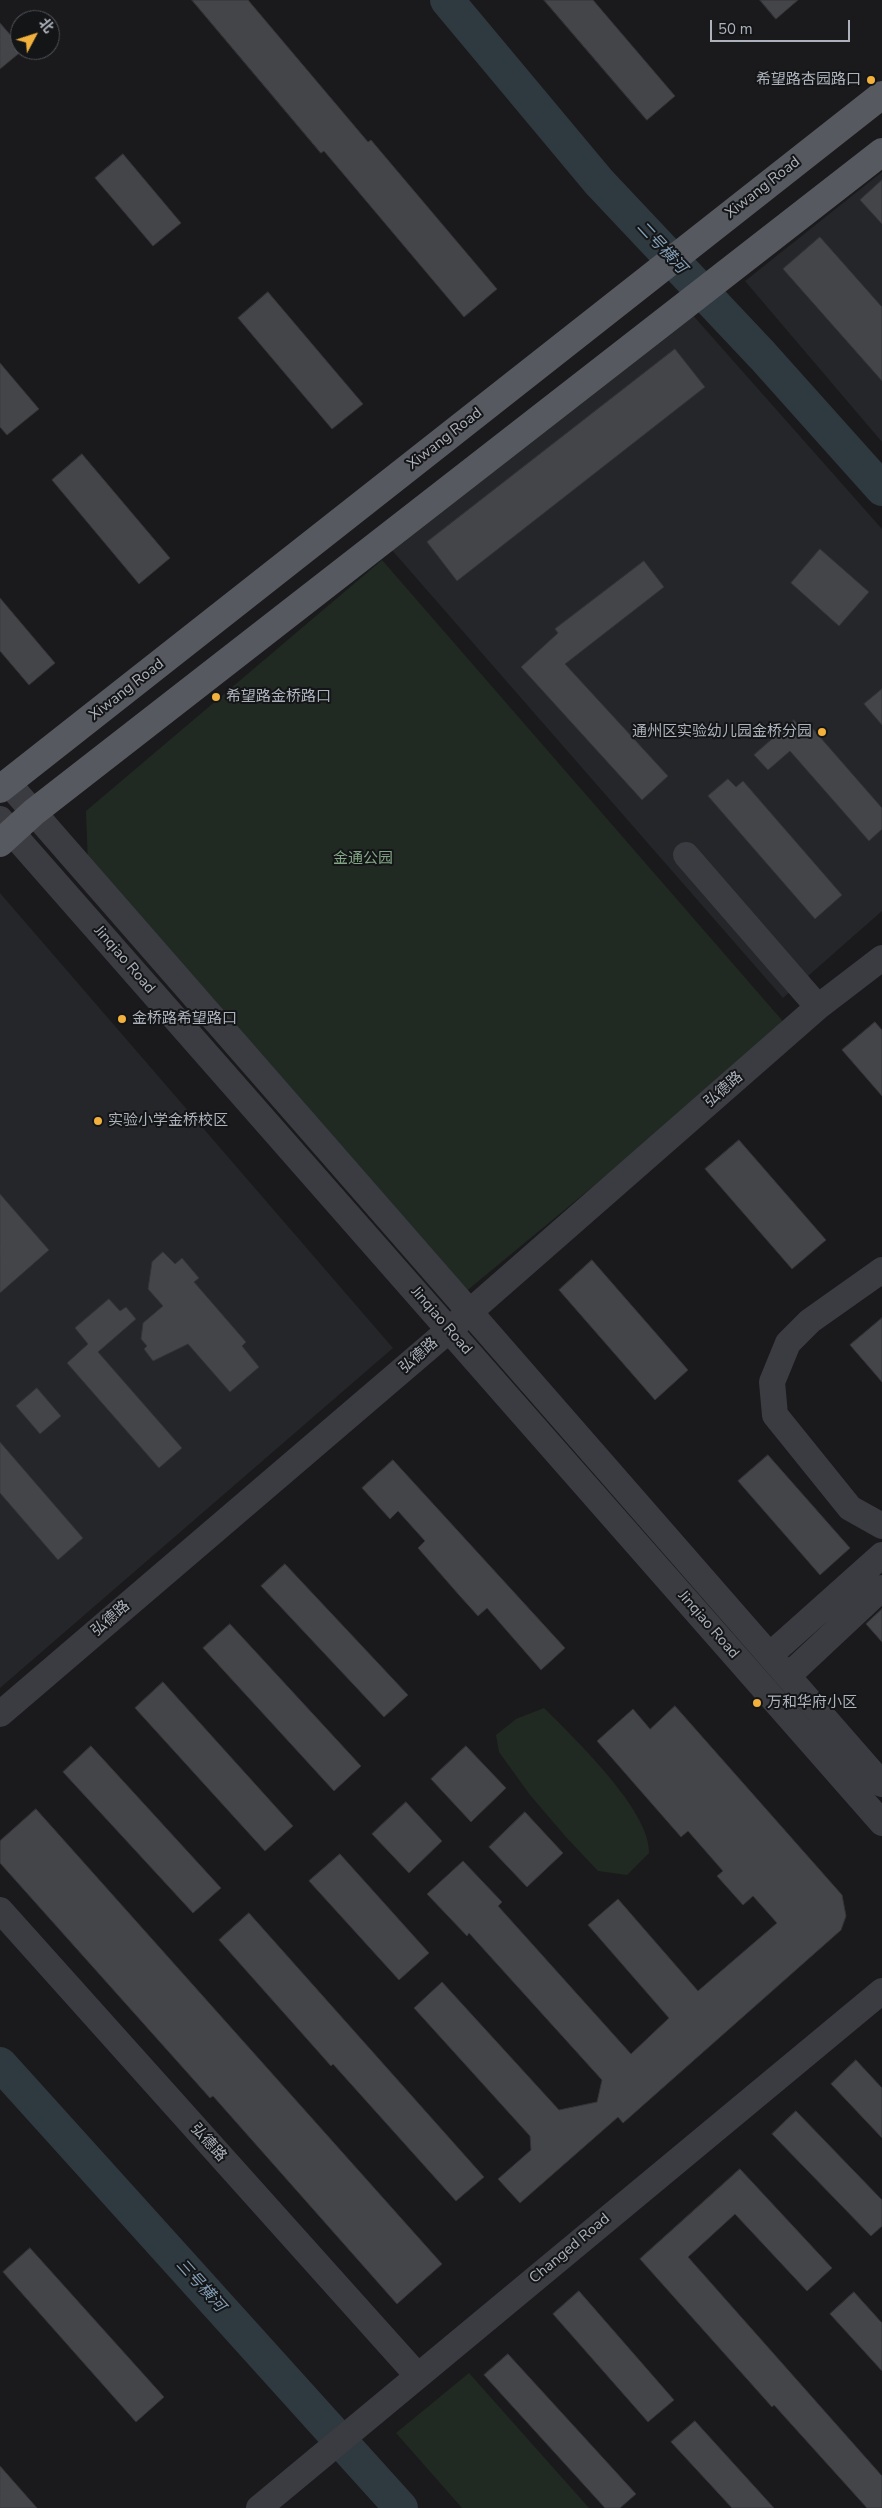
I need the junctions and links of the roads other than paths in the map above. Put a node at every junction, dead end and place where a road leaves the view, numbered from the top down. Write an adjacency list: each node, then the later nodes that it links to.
1 (882, 95): 3 (main road, Xiwang Road)
2 (882, 152): 4 (main road)
3 (4, 786): 4 (street, Jinqiao Road)
4 (34, 812): 5 (main road); 14 (street, Jinqiao Road)
5 (4, 832): 10 (street, Jinqiao Road)
6 (686, 855): 8 (street)
7 (882, 958): 8 (street, 弘德路)
8 (818, 1007): 10 (street, 弘德路)
9 (882, 1270): 11 (street)
10 (449, 1330): 16 (street, 弘德路); 18 (street, Jinqiao Road)
11 (882, 1526)
12 (882, 1555): 14 (street)
13 (882, 1588): 15 (street)
14 (770, 1656): 15 (street, Jinqiao Road)
15 (788, 1676): 17 (street, Jinqiao Road)
16 (0, 1714)
17 (882, 1784)
18 (882, 1823)
19 (0, 1910): 21 (street, 弘德路)
20 (882, 1991): 21 (street, Changed Road)
21 (417, 2375): 22 (street, Changed Road)
22 (260, 2508)

